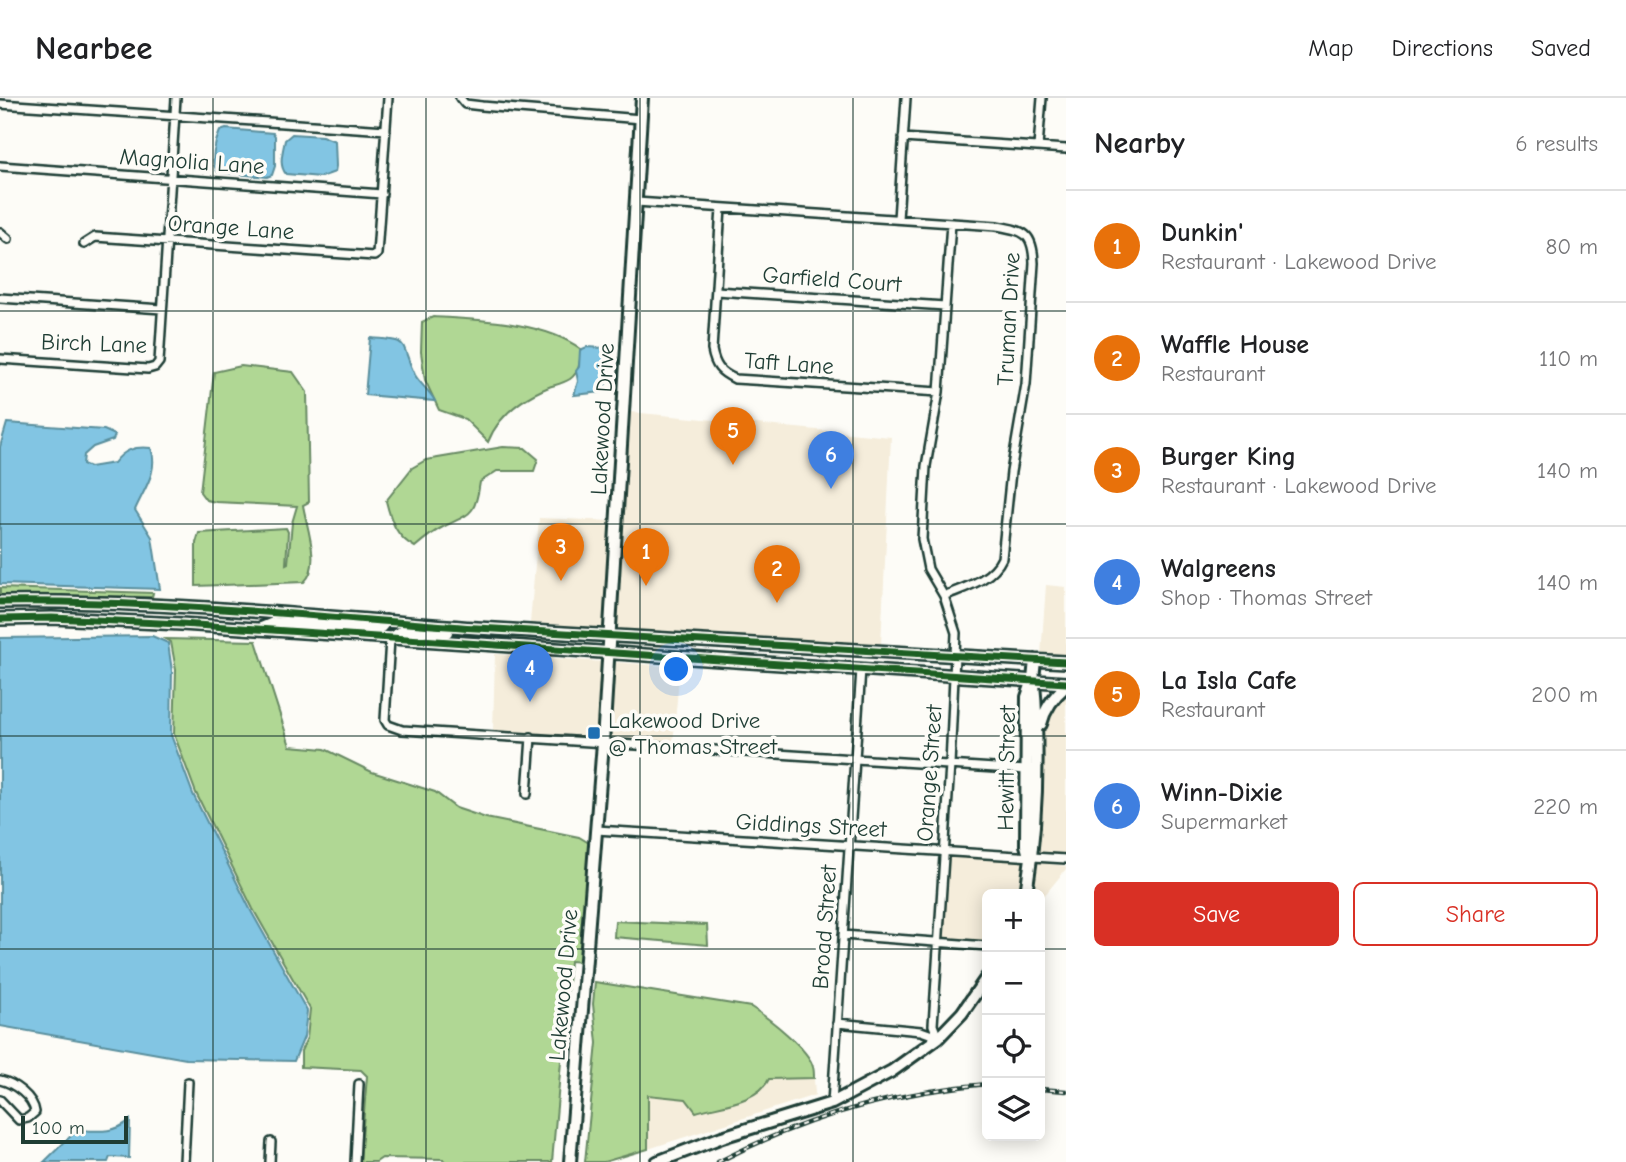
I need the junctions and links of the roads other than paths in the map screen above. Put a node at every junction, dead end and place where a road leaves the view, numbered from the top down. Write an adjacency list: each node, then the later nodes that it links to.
1 (176, 98): 8 (street)
2 (388, 98): 10 (street)
3 (460, 98): 9 (street)
4 (642, 98): 9 (main road, Lakewood Drive)
5 (906, 98): 11 (street)
6 (1042, 98): 12 (street)
7 (0, 104): 8 (street)
8 (175, 116): 10 (street); 15 (street)
9 (641, 119): 17 (main road, Lakewood Drive)
10 (386, 130): 16 (street)
11 (903, 138): 12 (street); 19 (street)
12 (1038, 147): 13 (street)
13 (1066, 149)
14 (0, 166): 15 (street, Magnolia Lane)
15 (171, 179): 16 (street, Magnolia Lane); 23 (street)
16 (382, 194): 23 (street, Orange Lane)
17 (636, 202): 18 (street, Truman Drive); 37 (main road, Lakewood Drive)
18 (721, 208): 19 (street, Truman Drive); 25 (street, Taft Lane)
19 (898, 219): 20 (street, Truman Drive)
20 (951, 223): 27 (street, Orange Street); 31 (street, Truman Drive)
21 (0, 232): 22 (street)
22 (8, 239)
23 (167, 242): 24 (street, Orange Lane); 28 (street)
24 (84, 244)
25 (716, 291): 27 (street, Garfield Court); 30 (street, Taft Lane)
26 (0, 298): 28 (street)
27 (945, 306): 30 (street, Orange Street)
28 (162, 309): 29 (street, Birch Lane)
29 (0, 359)
30 (939, 392): 31 (street, Orange Street)
31 (944, 596): 40 (street, Orange Street)
32 (0, 602): 34 (main road)
33 (0, 619): 36 (main road)
34 (386, 621): 35 (main road); 36 (main road)
35 (478, 628): 37 (main road); 38 (main road)
36 (259, 629): 38 (main road)
37 (610, 635): 39 (main road, Lakewood Drive); 40 (main road)
38 (390, 639): 39 (main road); 47 (street)
39 (608, 653): 43 (main road); 49 (main road, Lakewood Drive)
40 (955, 656): 41 (main road); 44 (street, Orange Street)
41 (1035, 660): 42 (main road); 45 (main road, Hewitt Street)
42 (1066, 662)
43 (861, 669): 44 (main road); 50 (street, Broad Street)
44 (954, 676): 45 (main road); 51 (street, Orange Street)
45 (1033, 680): 46 (main road); 48 (main road, Hewitt Street); 52 (main road, Hewitt Street)
46 (1066, 684): 48 (main road)
47 (531, 737): 49 (street); 53 (street)
48 (1037, 741): 57 (main road, Hewitt Street)
49 (603, 743): 50 (street); 54 (main road, Lakewood Drive)
50 (854, 760): 51 (street); 55 (street, Broad Street)
51 (950, 765): 52 (street); 56 (street, Orange Street)
52 (1026, 771): 57 (main road, Hewitt Street)
53 (527, 794)
54 (596, 830): 55 (street, Giddings Street); 75 (main road, Lakewood Drive)
55 (849, 847): 56 (street, Giddings Street); 60 (street, Broad Street)
56 (944, 851): 57 (street, Giddings Street); 61 (street, Orange Street)
57 (1029, 858): 58 (street, Giddings Street); 59 (main road, Hewitt Street)
58 (1066, 860)
59 (1026, 889)
60 (843, 935): 61 (street); 64 (street, Broad Street)
61 (938, 941): 62 (street); 65 (street, Orange Street)
62 (982, 945)
63 (982, 984): 65 (main road)
64 (837, 1023): 65 (street); 70 (street, Broad Street)
65 (939, 1038): 70 (main road)
66 (0, 1080): 69 (street)
67 (188, 1082): 72 (street)
68 (359, 1084): 74 (street)
69 (0, 1101)
70 (832, 1103): 76 (main road)
71 (271, 1142): 73 (street)
72 (184, 1162)
73 (270, 1162)
74 (355, 1162)
75 (570, 1162)
76 (657, 1162)

